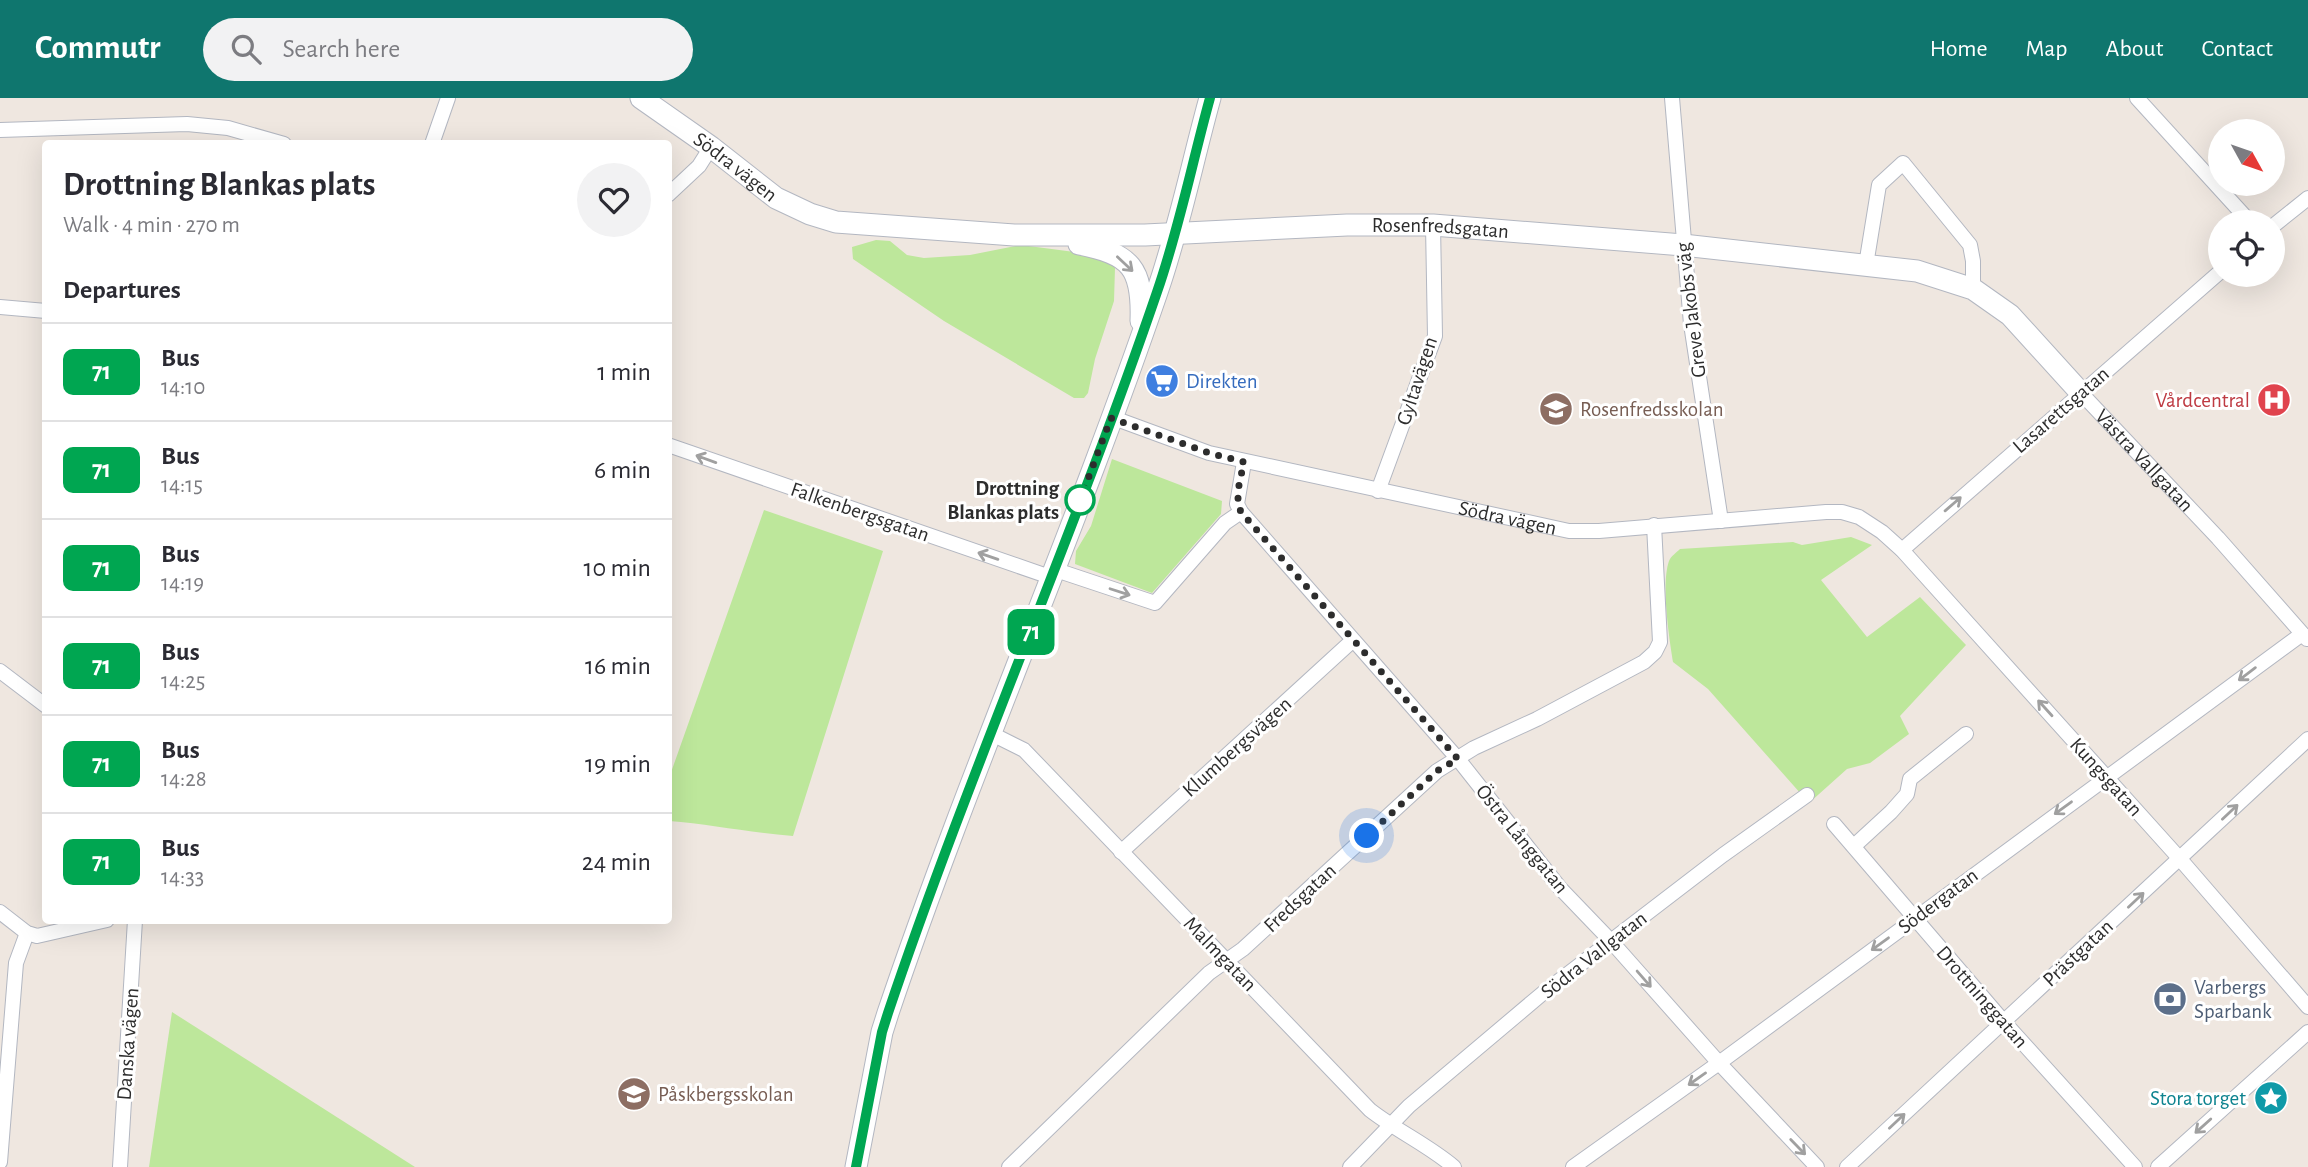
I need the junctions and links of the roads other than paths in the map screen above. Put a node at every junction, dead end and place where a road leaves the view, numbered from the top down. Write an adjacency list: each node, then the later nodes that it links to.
1 (448, 98): 8 (street)
2 (641, 98): 9 (street, Södra vägen)
3 (1210, 98): 16 (street)
4 (1672, 98): 18 (street, Greve Jakobs väg)
5 (2137, 98): 12 (street)
6 (0, 130): 7 (street)
7 (270, 140)
8 (433, 140)
9 (711, 147): 10 (street); 14 (street, Södra vägen)
10 (672, 191)
11 (2308, 198): 13 (street)
12 (2239, 210)
13 (2285, 216)
14 (836, 222): 17 (street, Rosenfredsgatan)
15 (1433, 225): 16 (street, Rosenfredsgatan); 18 (street, Rosenfredsgatan); 29 (street, Gyltavägen)
16 (1174, 234): 17 (street, Rosenfredsgatan); 24 (street)
17 (1014, 235): 24 (street, Rosenfredsgatan, one-way to 24)
18 (1683, 245): 19 (street, Rosenfredsgatan); 31 (street, Greve Jakobs väg)
19 (1867, 265): 21 (street, Rosenfredsgatan); 21 (street)
20 (2208, 282): 25 (street, Lasarettsgatan)
21 (1973, 289): 25 (street, Västra Vallgatan)
22 (0, 307): 23 (street)
23 (42, 311)
24 (1140, 338): 26 (street)
25 (2080, 392): 33 (street, Lasarettsgatan, one-way to 25); 35 (street, Västra Vallgatan)
26 (1111, 418): 28 (street, Södra vägen); 34 (street)
27 (672, 446): 34 (street, Falkenbergsgatan, one-way to 27)
28 (1244, 462): 29 (street, Södra vägen); 30 (street)
29 (1378, 491): 32 (street, Södra vägen)
30 (1241, 512): 34 (street, one-way to 30); 36 (street, Östra Långgatan)
31 (1721, 521): 32 (street, Södra vägen); 33 (street, Södra vägen)
32 (1654, 525): 42 (street, Fredsgatan)
33 (1902, 550): 43 (street, Kungsgatan, one-way to 33)
34 (1054, 574): 39 (street)
35 (2305, 637): 43 (street, Södergatan, one-way to 43)
36 (1352, 641): 42 (street, Östra Långgatan); 47 (street, Klumbergsvägen)
37 (0, 671): 38 (street)
38 (42, 703)
39 (992, 734): 47 (street, Malmgatan); 63 (street)
40 (1966, 734): 46 (street)
41 (2308, 739): 48 (street, Prästgatan, one-way to 41)
42 (1458, 759): 54 (street, Östra Långgatan); 55 (street, Fredsgatan)
43 (2106, 777): 48 (street, Kungsgatan); 50 (street, Södergatan, one-way to 50)
44 (1807, 795): 54 (street, Södra Vallgatan)
45 (1834, 824): 46 (street, Drottninggatan)
46 (1854, 846): 50 (street, Drottninggatan)
47 (1121, 852): 55 (street, Malmgatan)
48 (2180, 859): 56 (street, Kungsgatan); 57 (street, Prästgatan, one-way to 48)
49 (0, 912): 53 (street)
50 (1915, 919): 57 (street, Drottninggatan); 59 (street, Södergatan, one-way to 59)
51 (92, 924): 53 (street)
52 (135, 924): 62 (street, Danska vägen)
53 (27, 933): 61 (street)
54 (1610, 940): 59 (street, Östra Långgatan, one-way to 59); 60 (street, Södra Vallgatan)
55 (1227, 961): 60 (street, Malmgatan); 64 (street, Fredsgatan)
56 (2308, 1007)
57 (2004, 1022): 69 (street, Prästgatan, one-way to 57); 70 (street, Drottninggatan)
58 (2308, 1032): 71 (street, one-way to 71)
59 (1719, 1063): 67 (street, Södergatan, one-way to 67); 68 (street, Östra Långgatan, one-way to 68)
60 (1391, 1126): 65 (street, Södra Vallgatan); 66 (street, Malmgatan)
61 (0, 1162)
62 (120, 1167)
63 (856, 1167)
64 (1009, 1167)
65 (1350, 1167)
66 (1454, 1167)
67 (1573, 1167)
68 (1817, 1167)
69 (1847, 1167)
70 (2135, 1167)
71 (2158, 1167)

